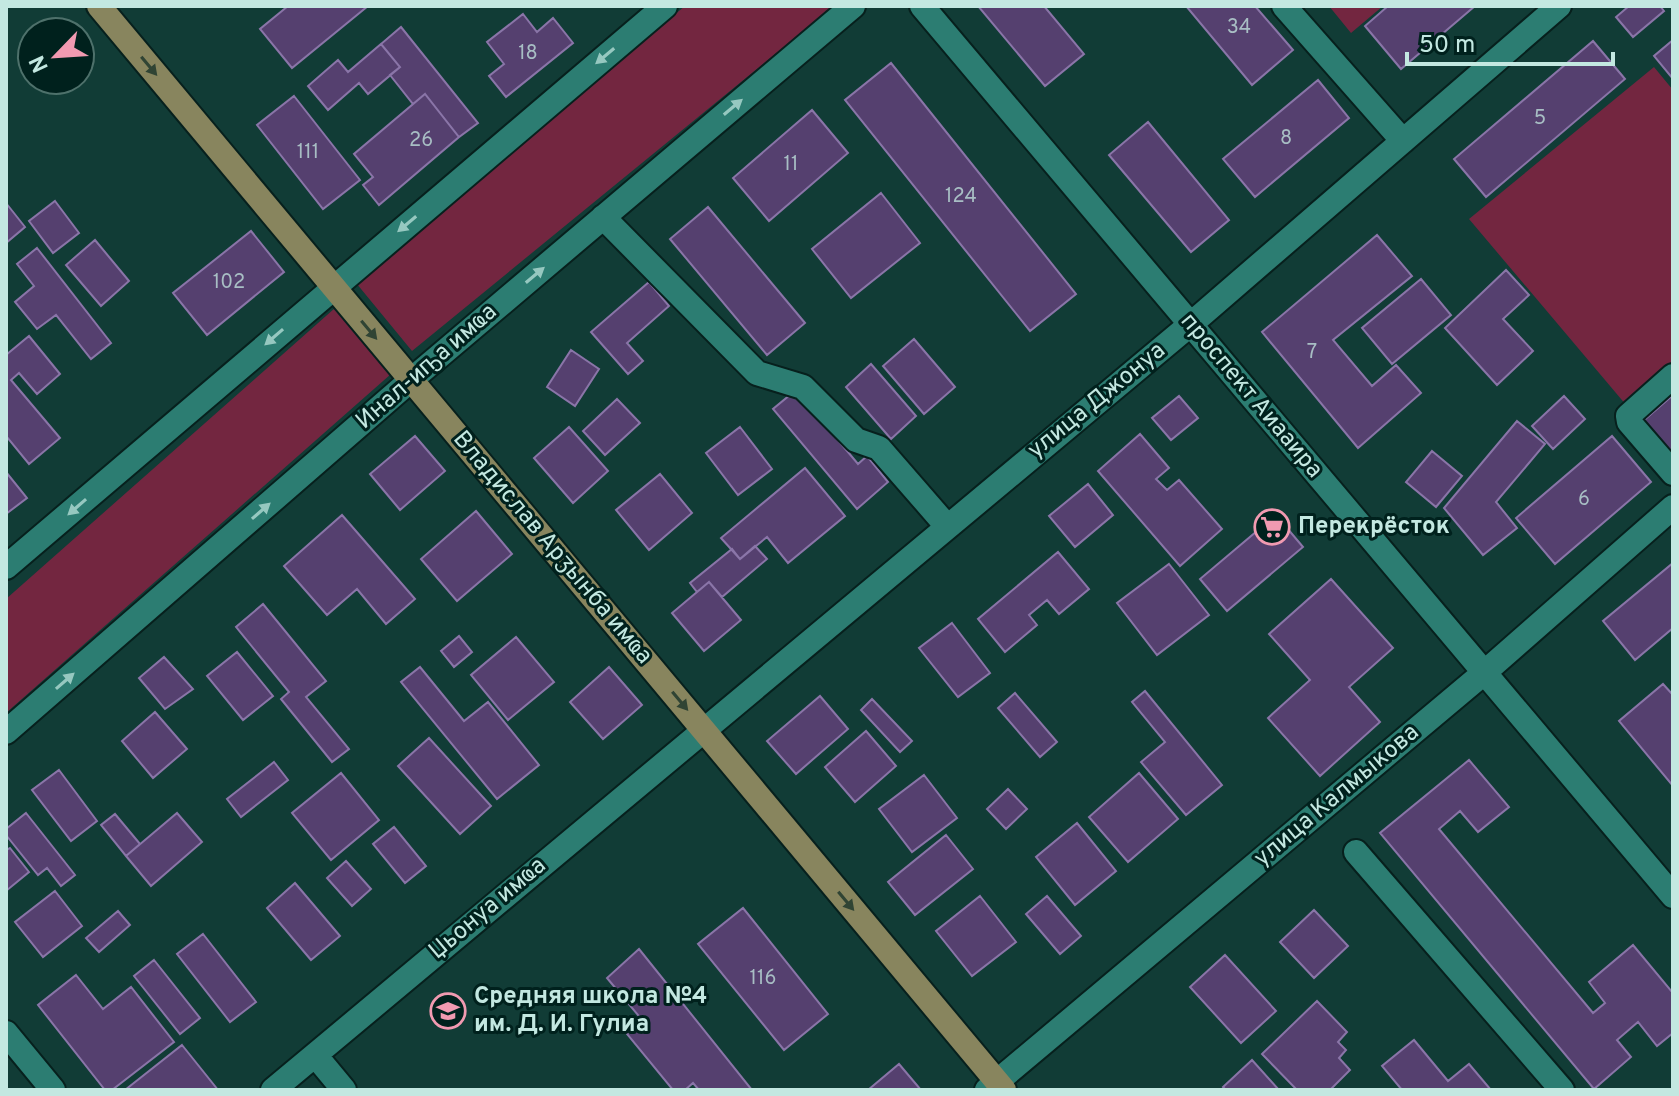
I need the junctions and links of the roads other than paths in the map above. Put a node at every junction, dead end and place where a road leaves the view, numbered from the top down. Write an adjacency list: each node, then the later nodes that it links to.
1 (99, 6): 9 (main road, Владислав Арӡынба имҩа, one-way to 9)
2 (665, 6): 9 (street, one-way to 9)
3 (853, 6): 8 (street, Инал-иҧа имҩа, one-way to 3)
4 (922, 6): 10 (street, проспект Аиааира)
5 (1284, 6): 7 (street)
6 (1559, 6): 7 (street, улица Джонуа)
7 (1403, 141): 10 (street, улица Джонуа)
8 (603, 217): 12 (street, Инал-иҧа имҩа, one-way to 8); 15 (street)
9 (333, 286): 12 (main road, Владислав Арӡынба имҩа, one-way to 12); 16 (street, one-way to 16)
10 (1191, 324): 15 (street, улица Джонуа); 17 (street, проспект Аиааира)
11 (1673, 376): 13 (street)
12 (411, 380): 18 (main road, Владислав Арӡынба имҩа, one-way to 18); 19 (street, Инал-иҧа имҩа, one-way to 12)
13 (1673, 473)
14 (1673, 507): 17 (street, улица Калмыкова)
15 (946, 525): 18 (street, улица Джонуа)
16 (6, 567)
17 (1485, 672): 21 (street, проспект Аиааира); 24 (street, улица Калмыкова)
18 (702, 729): 23 (street, Џьонуа имҩа); 24 (main road, Владислав Арӡынба имҩа, one-way to 24)
19 (6, 732)
20 (1356, 852): 28 (street)
21 (1673, 896)
22 (6, 1033): 25 (street)
23 (315, 1055): 26 (street, Џьонуа имҩа); 27 (street)
24 (996, 1087)
25 (53, 1090)
26 (273, 1090)
27 (344, 1090)
28 (1562, 1090)

